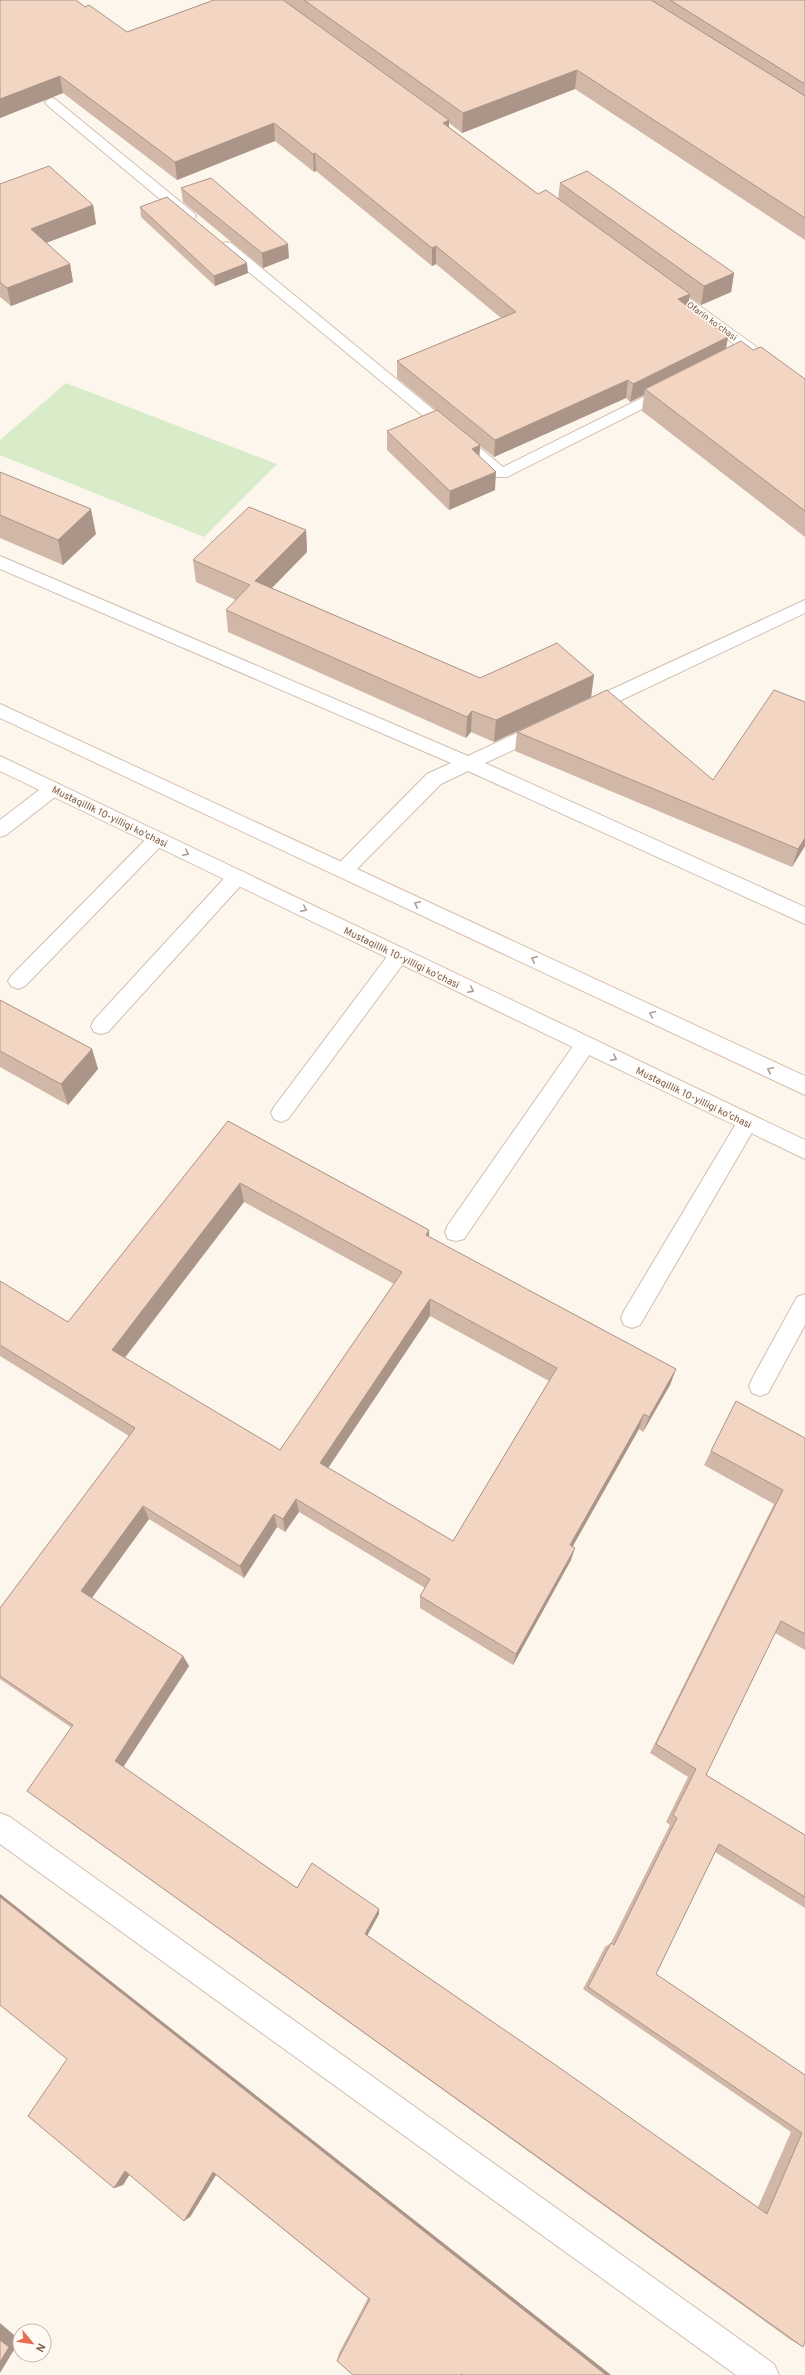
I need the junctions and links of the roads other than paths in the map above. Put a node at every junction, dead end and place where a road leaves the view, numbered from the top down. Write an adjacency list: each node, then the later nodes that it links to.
1 (51, 102): 2 (lane)
2 (198, 222)
3 (216, 238): 7 (lane)
4 (654, 279): 5 (street, Ofarin koʻchasi)
5 (750, 349): 6 (lane); 8 (street, Ofarin koʻchasi)
6 (736, 356)
7 (679, 384)
8 (805, 389)
9 (0, 562): 13 (street)
10 (805, 606): 13 (street)
11 (0, 710): 17 (street)
12 (0, 763): 14 (street, Mustaqillik 10-yilligi ko'chasi)
13 (467, 763): 17 (street); 19 (street)
14 (52, 789): 15 (lane); 16 (street, Mustaqillik 10-yilligi ko'chasi)
15 (0, 830)
16 (158, 839): 18 (street, Mustaqillik 10-yilligi ko'chasi, one-way to 18); 21 (lane)
17 (344, 870): 24 (street, one-way to 17)
18 (237, 877): 20 (street, Mustaqillik 10-yilligi ko'chasi, one-way to 20); 22 (lane)
19 (805, 916)
20 (399, 955): 23 (street, Mustaqillik 10-yilligi ko'chasi, one-way to 23); 25 (lane)
21 (18, 981)
22 (101, 1026)
23 (585, 1045): 26 (street, Mustaqillik 10-yilligi ko'chasi, one-way to 26); 28 (lane)
24 (805, 1086)
25 (281, 1113)
26 (747, 1122): 27 (street, Mustaqillik 10-yilligi ko'chasi); 30 (lane)
27 (805, 1150)
28 (456, 1232)
29 (805, 1304): 31 (lane)
30 (632, 1318)
31 (760, 1386)
32 (0, 1828): 33 (street)
33 (763, 2375)

